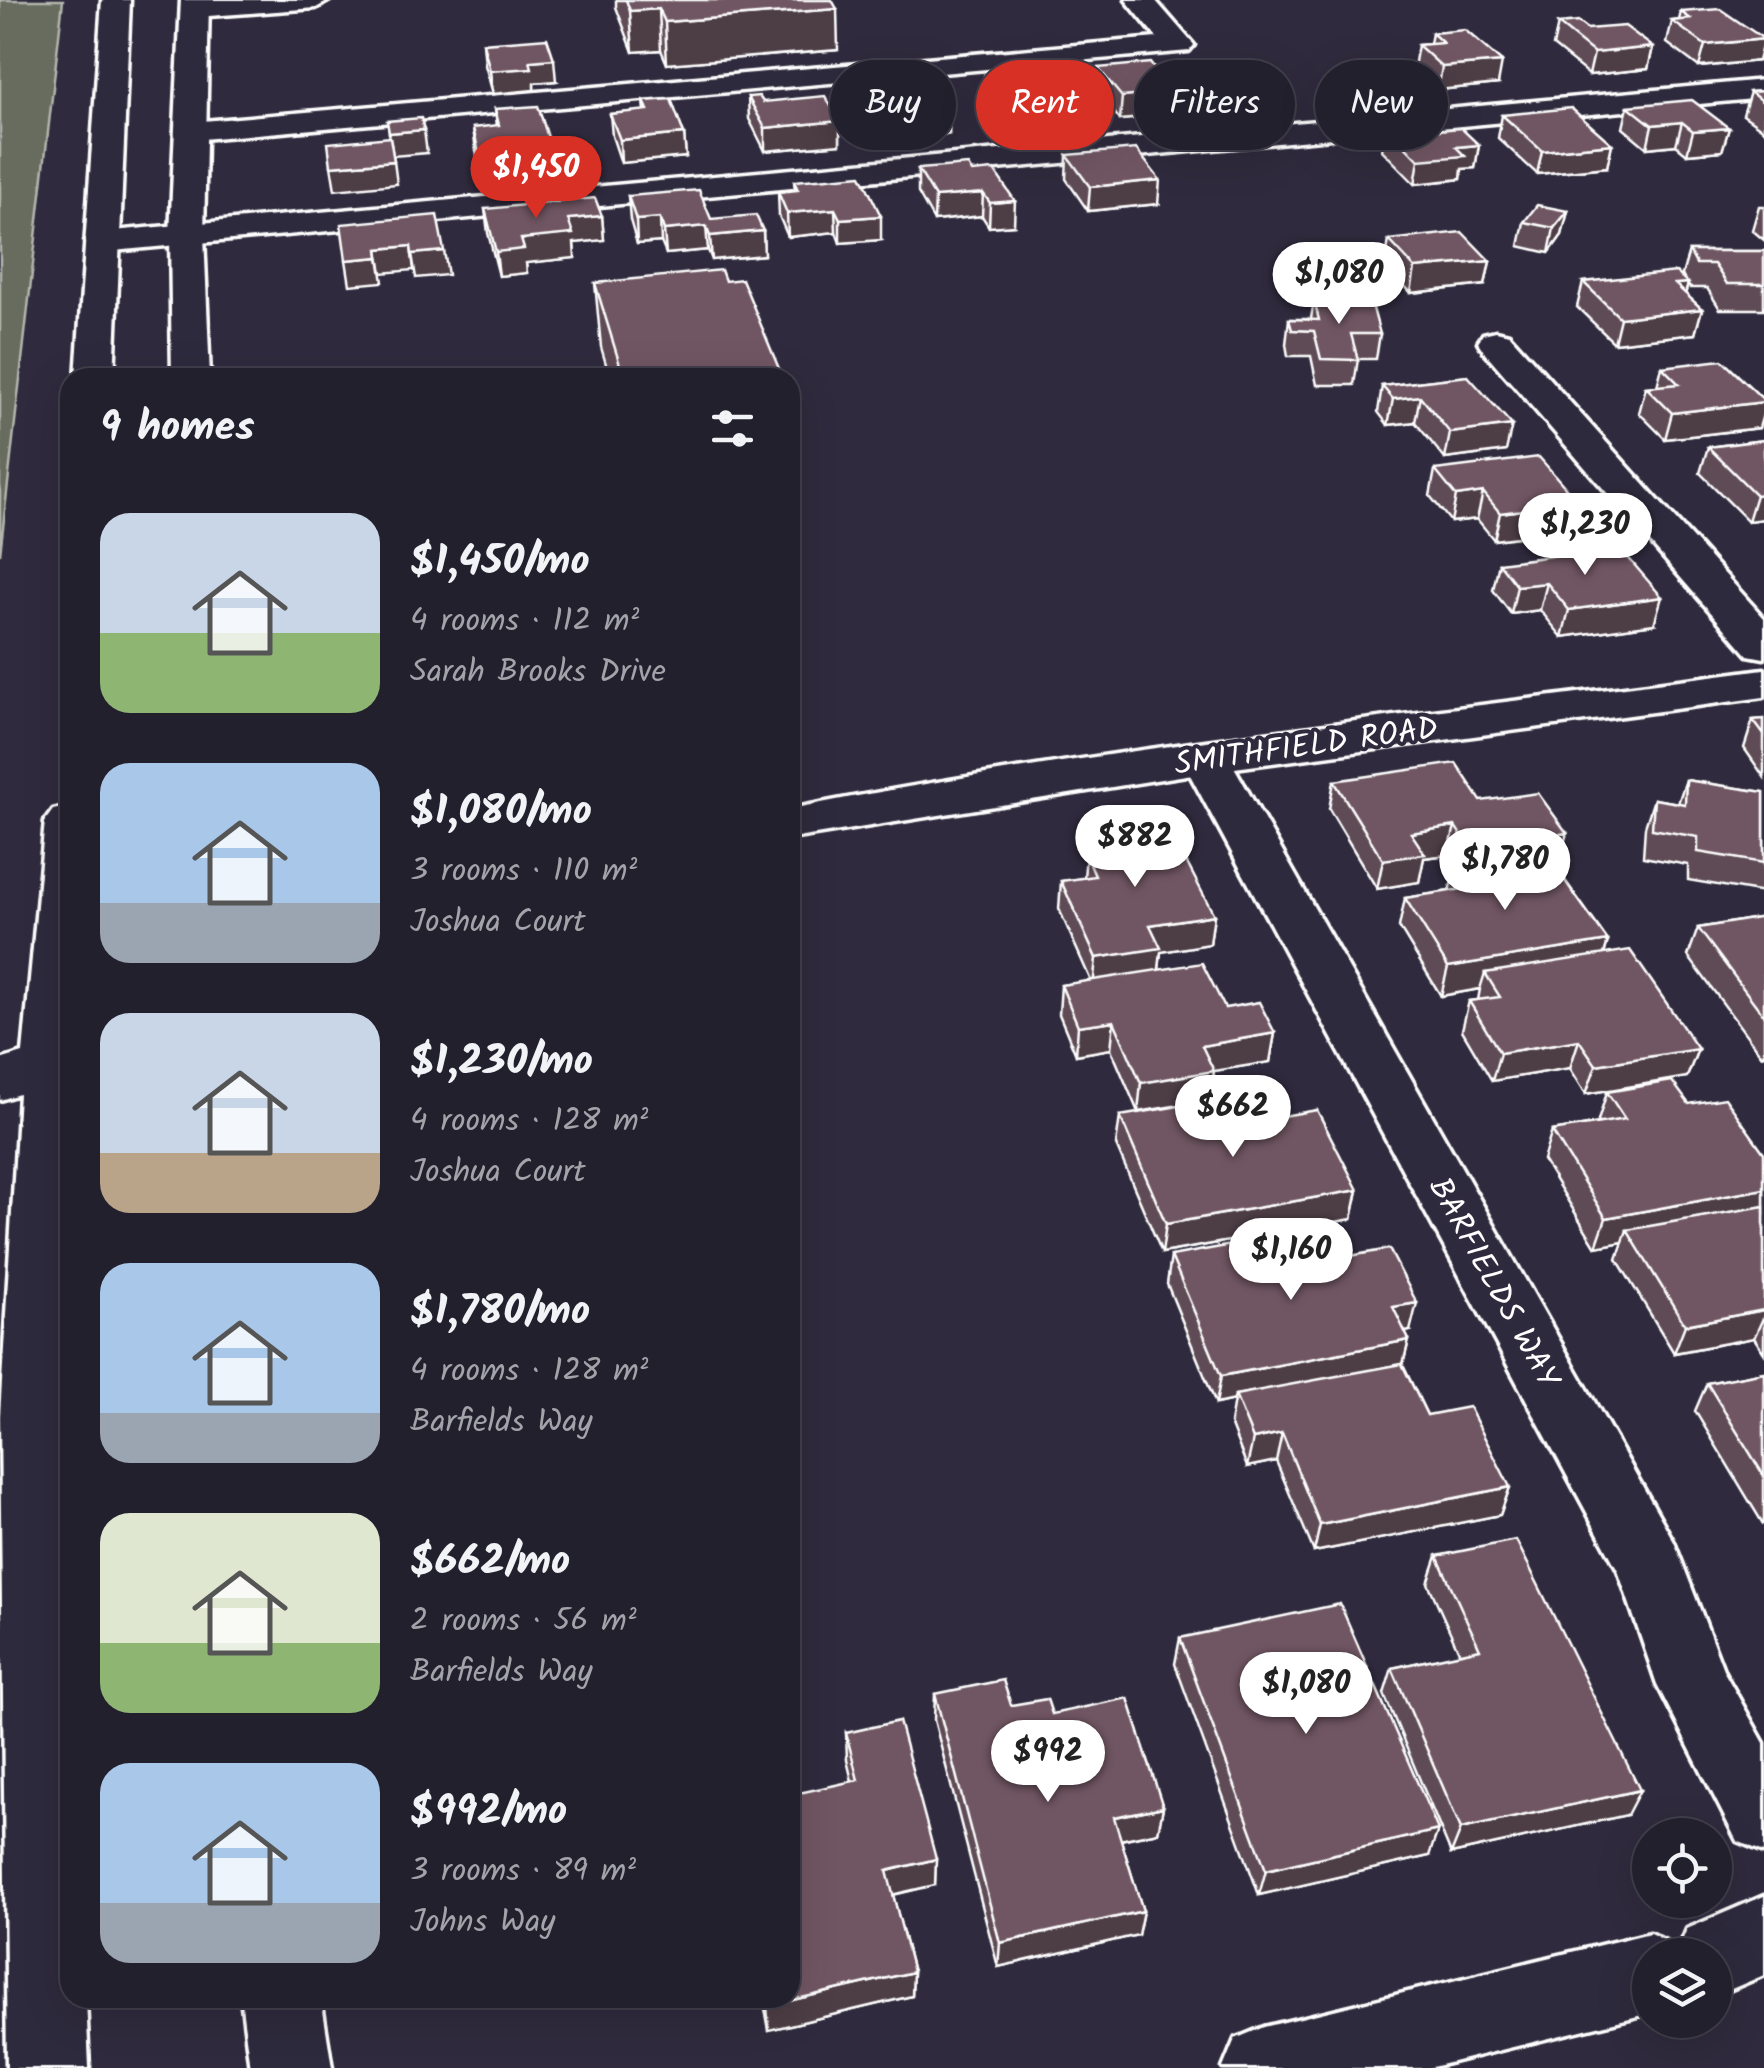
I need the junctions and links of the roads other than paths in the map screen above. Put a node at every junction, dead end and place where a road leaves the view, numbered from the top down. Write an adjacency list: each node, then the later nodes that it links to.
1 (316, 0): 3 (main road)
2 (1140, 0): 6 (main road)
3 (188, 7): 6 (main road)
4 (122, 10): 8 (main road)
5 (1764, 89): 7 (main road)
6 (191, 131): 7 (main road)
7 (187, 234): 8 (main road); 11 (main road)
8 (102, 242): 10 (main road)
9 (1496, 342): 12 (main road)
10 (96, 368)
11 (191, 368)
12 (1764, 645)
13 (1764, 683): 14 (main road, SMITHFIELD ROAD)
14 (1205, 758): 15 (main road, SMITHFIELD ROAD); 18 (main road, BARFIELDS WAY)
15 (800, 822)
16 (60, 901): 17 (main road)
17 (39, 1068): 23 (main road)
18 (1764, 1816)
19 (1764, 1935): 20 (main road)
20 (1732, 1949)
21 (1632, 1977): 25 (main road)
22 (282, 2008): 24 (main road)
23 (48, 2068)
24 (291, 2068)
25 (1264, 2068)

